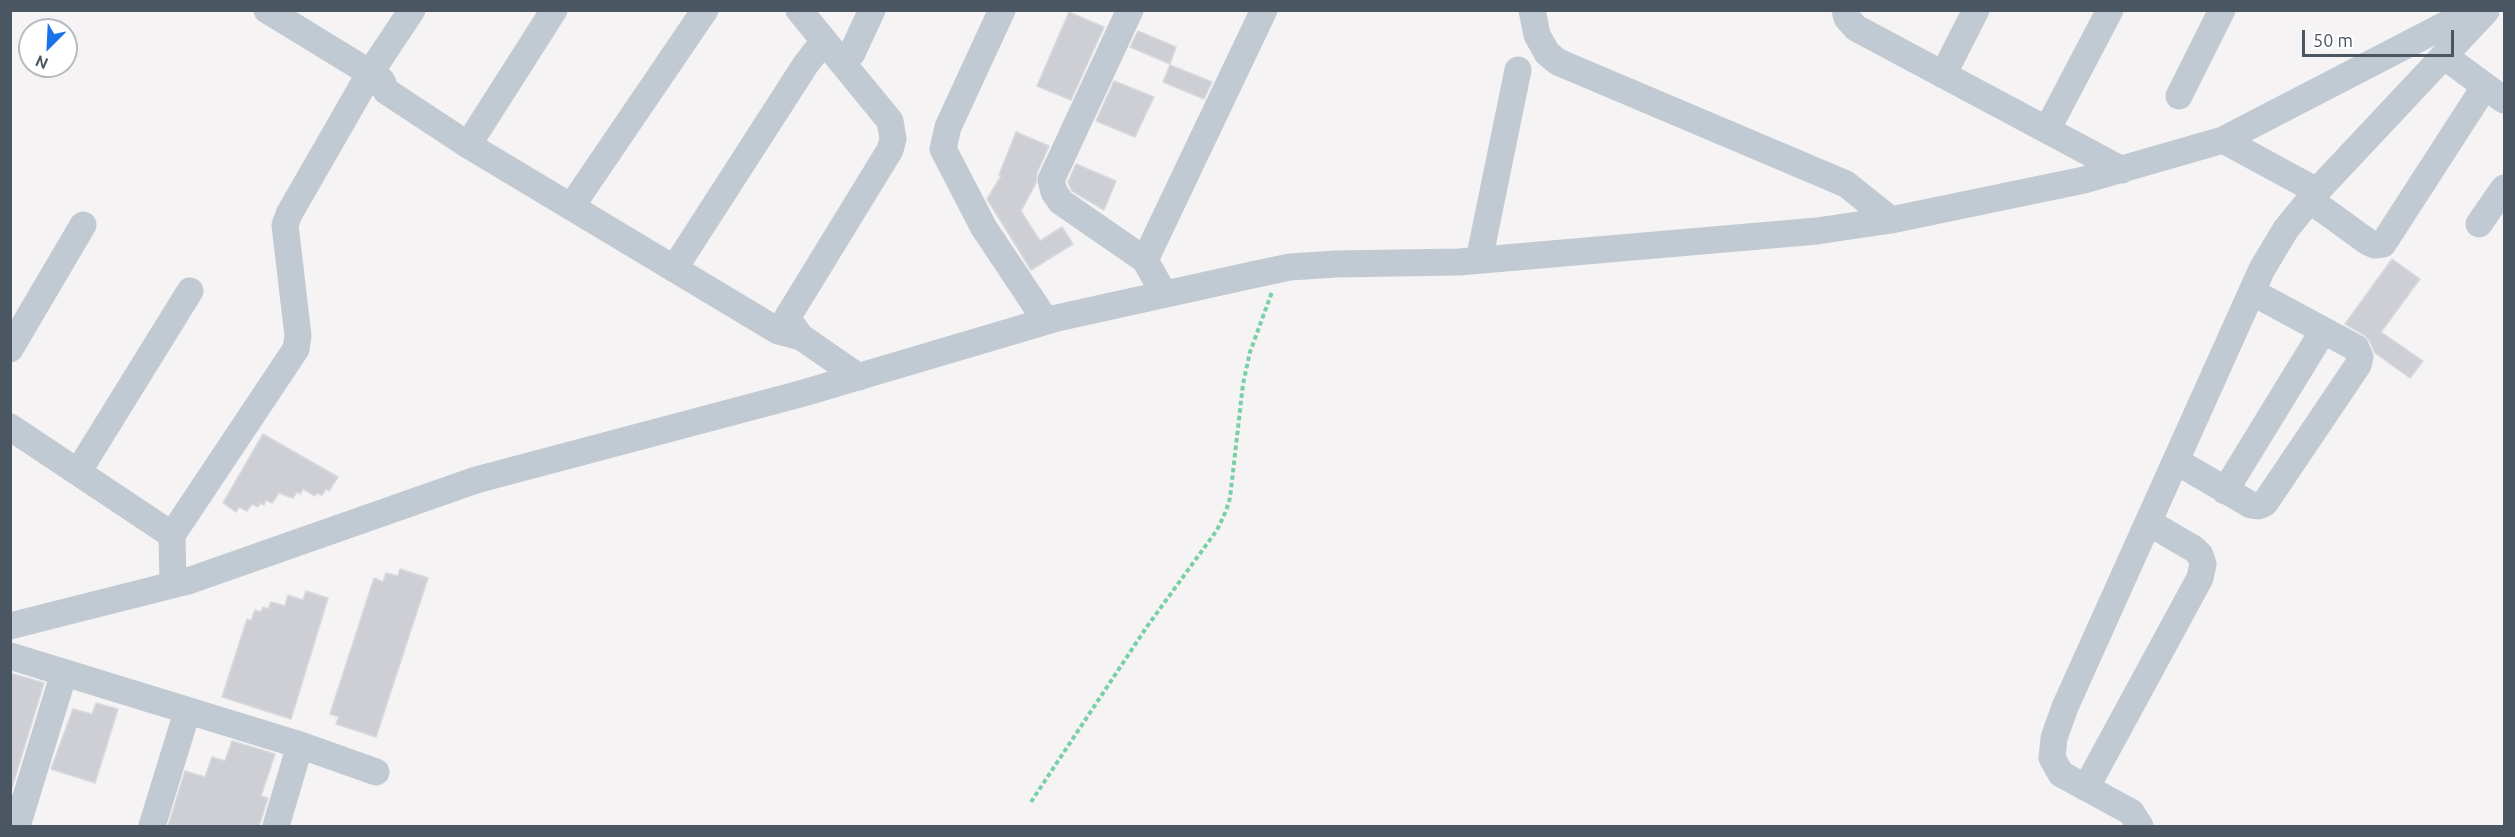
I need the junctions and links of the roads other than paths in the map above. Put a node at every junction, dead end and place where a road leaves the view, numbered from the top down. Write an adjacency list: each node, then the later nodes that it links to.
1 (267, 10): 22 (street)
2 (412, 10): 22 (street)
3 (554, 10): 26 (street)
4 (705, 10): 31 (street)
5 (799, 10): 17 (street)
6 (872, 10): 18 (street)
7 (1002, 10): 41 (street)
8 (1131, 10): 35 (street)
9 (1264, 10): 35 (street)
10 (1532, 10): 32 (street)
11 (1845, 10): 21 (street)
12 (1976, 10): 21 (street)
13 (2110, 10): 25 (street)
14 (2222, 10): 24 (street)
15 (2474, 10): 27 (street)
16 (2487, 10): 19 (street)
17 (824, 41): 37 (street); 42 (street)
18 (852, 53)
19 (2444, 56): 23 (street); 30 (street)
20 (1518, 70): 36 (street)
21 (1943, 75): 25 (street)
22 (376, 77): 26 (street); 51 (street)
23 (2495, 93): 30 (street)
24 (2179, 96)
25 (2047, 130): 28 (street)
26 (472, 138): 31 (street)
27 (2223, 140): 28 (street); 30 (street)
28 (2122, 170): 32 (street)
29 (2505, 188): 33 (street)
30 (2313, 195): 39 (street)
31 (575, 201): 37 (street)
32 (1891, 220): 36 (street)
33 (2479, 224)
34 (83, 225): 44 (street)
35 (1145, 260): 40 (street)
36 (1479, 260): 40 (street)
37 (678, 263): 42 (street)
38 (190, 291): 48 (street)
39 (2252, 292): 43 (street); 47 (street)
40 (1164, 294): 41 (street)
41 (1046, 321): 45 (street)
42 (794, 328): 45 (street)
43 (2323, 331): 49 (street); 49 (street)
44 (10, 349)
45 (859, 376): 52 (street)
46 (10, 427): 48 (street)
47 (2176, 461): 49 (street); 50 (street)
48 (78, 472): 51 (street)
49 (2225, 490)
50 (2148, 522): 59 (street); 59 (street)
51 (172, 535): 52 (street)
52 (173, 585): 53 (street)
53 (10, 626)
54 (10, 656): 55 (street)
55 (64, 673): 56 (street); 60 (street)
56 (187, 712): 57 (street); 61 (street)
57 (300, 745): 58 (street); 62 (street)
58 (376, 772)
59 (2086, 788): 63 (street)
60 (18, 826)
61 (152, 826)
62 (276, 826)
63 (2140, 826)

